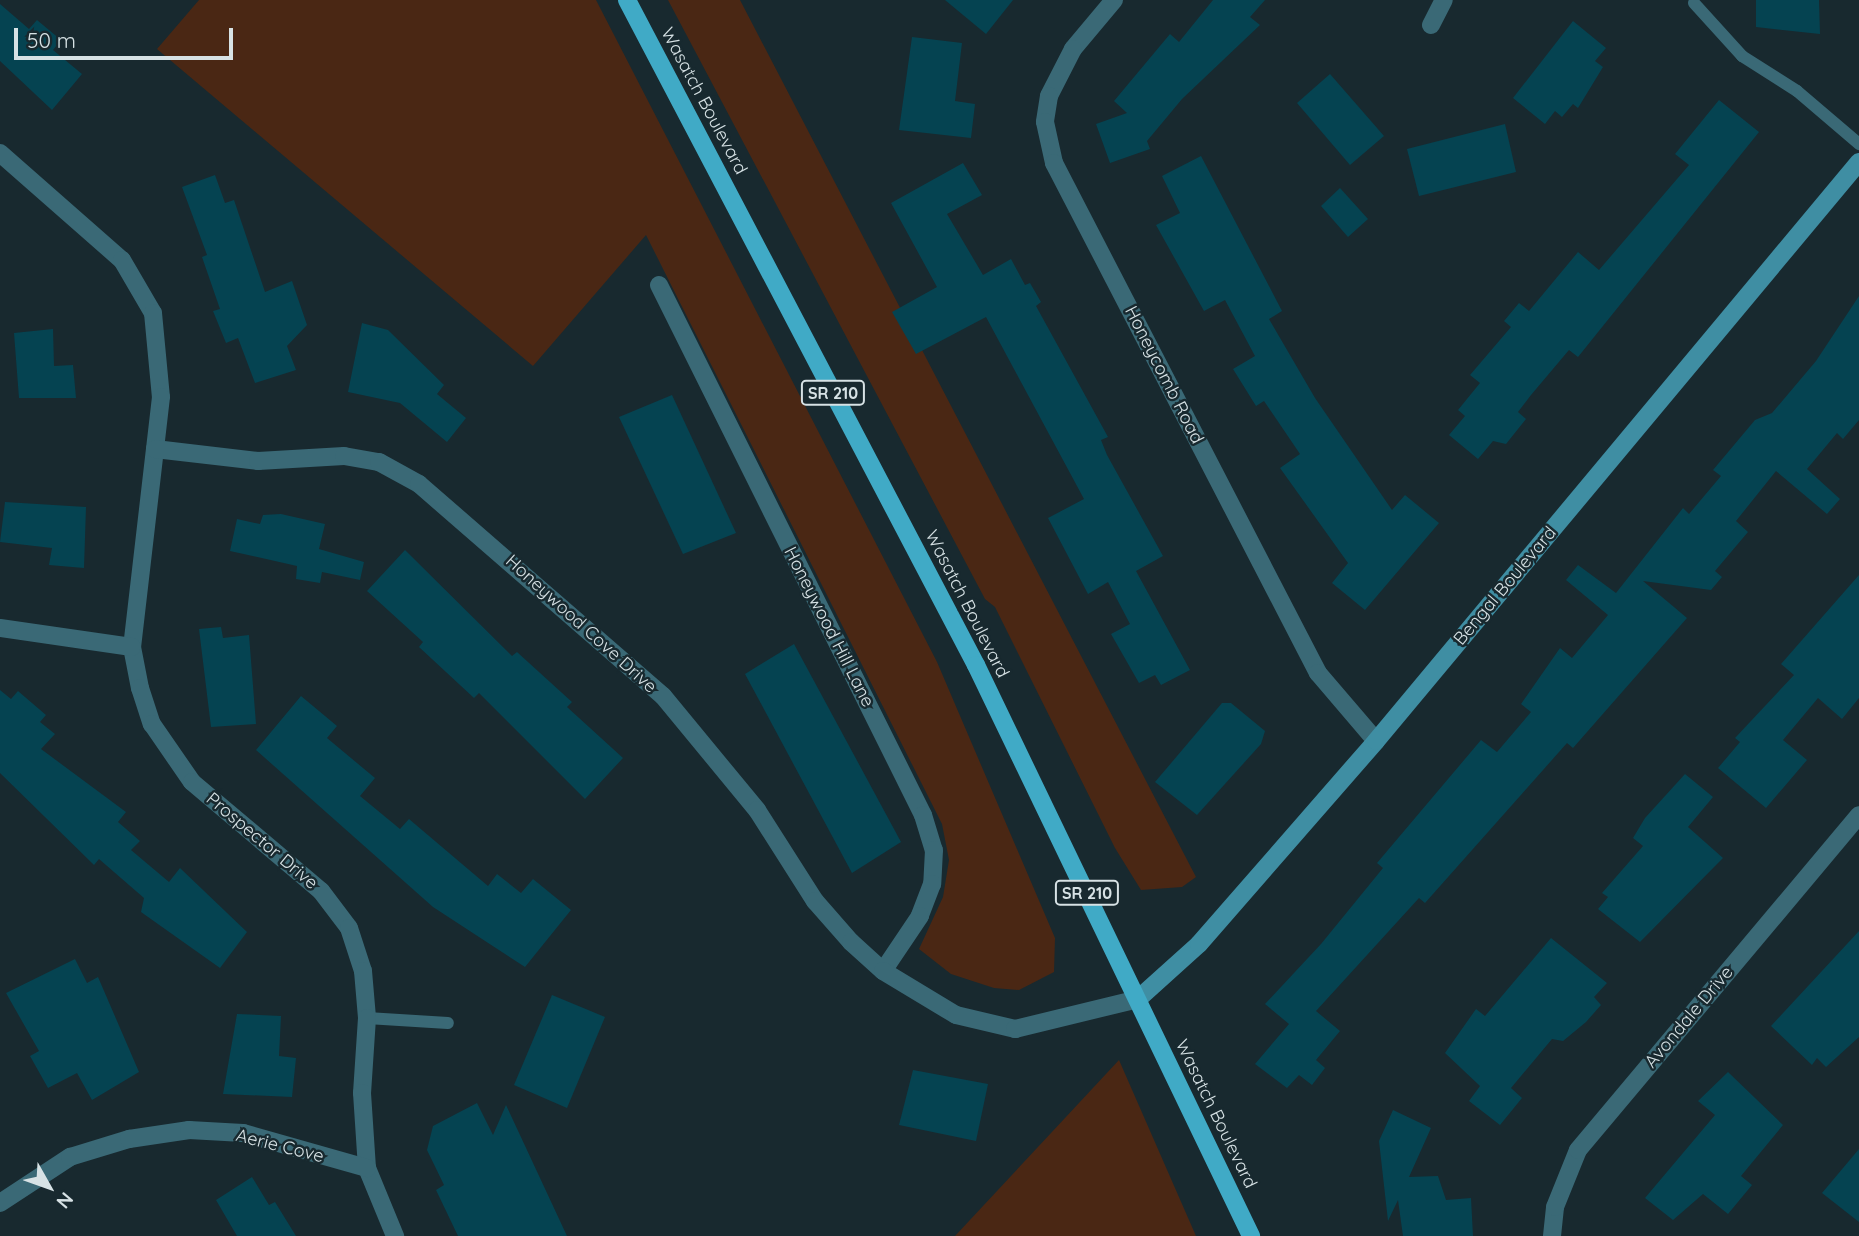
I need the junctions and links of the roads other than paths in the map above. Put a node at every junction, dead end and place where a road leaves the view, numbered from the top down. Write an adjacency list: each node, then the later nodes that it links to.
1 (627, 0): 16 (main road, Wasatch Boulevard / SR 210)
2 (1114, 0): 13 (street, Honeycomb Road)
3 (1444, 0): 5 (street)
4 (1694, 3): 6 (lane)
5 (1431, 25)
6 (1859, 144)
7 (0, 153): 10 (street, Prospector Drive)
8 (1859, 162): 13 (main road, Bengal Boulevard)
9 (659, 285): 15 (street, Honeywood Hill Lane)
10 (155, 449): 12 (street, Prospector Drive); 15 (street, Honeywood Cove Drive)
11 (0, 628): 12 (street)
12 (132, 647): 17 (street, Prospector Drive)
13 (1376, 741): 16 (main road, Bengal Boulevard)
14 (1859, 815): 23 (street, Avondale Drive)
15 (883, 971): 16 (street, Honeywood Cove Drive)
16 (1138, 999): 22 (main road, Wasatch Boulevard / SR 210)
17 (367, 1018): 18 (lane); 19 (street, Prospector Drive)
18 (448, 1023)
19 (367, 1168): 20 (street, Aerie Cove); 21 (street, Prospector Drive)
20 (0, 1203)
21 (395, 1236)
22 (1251, 1236)
23 (1552, 1236)

